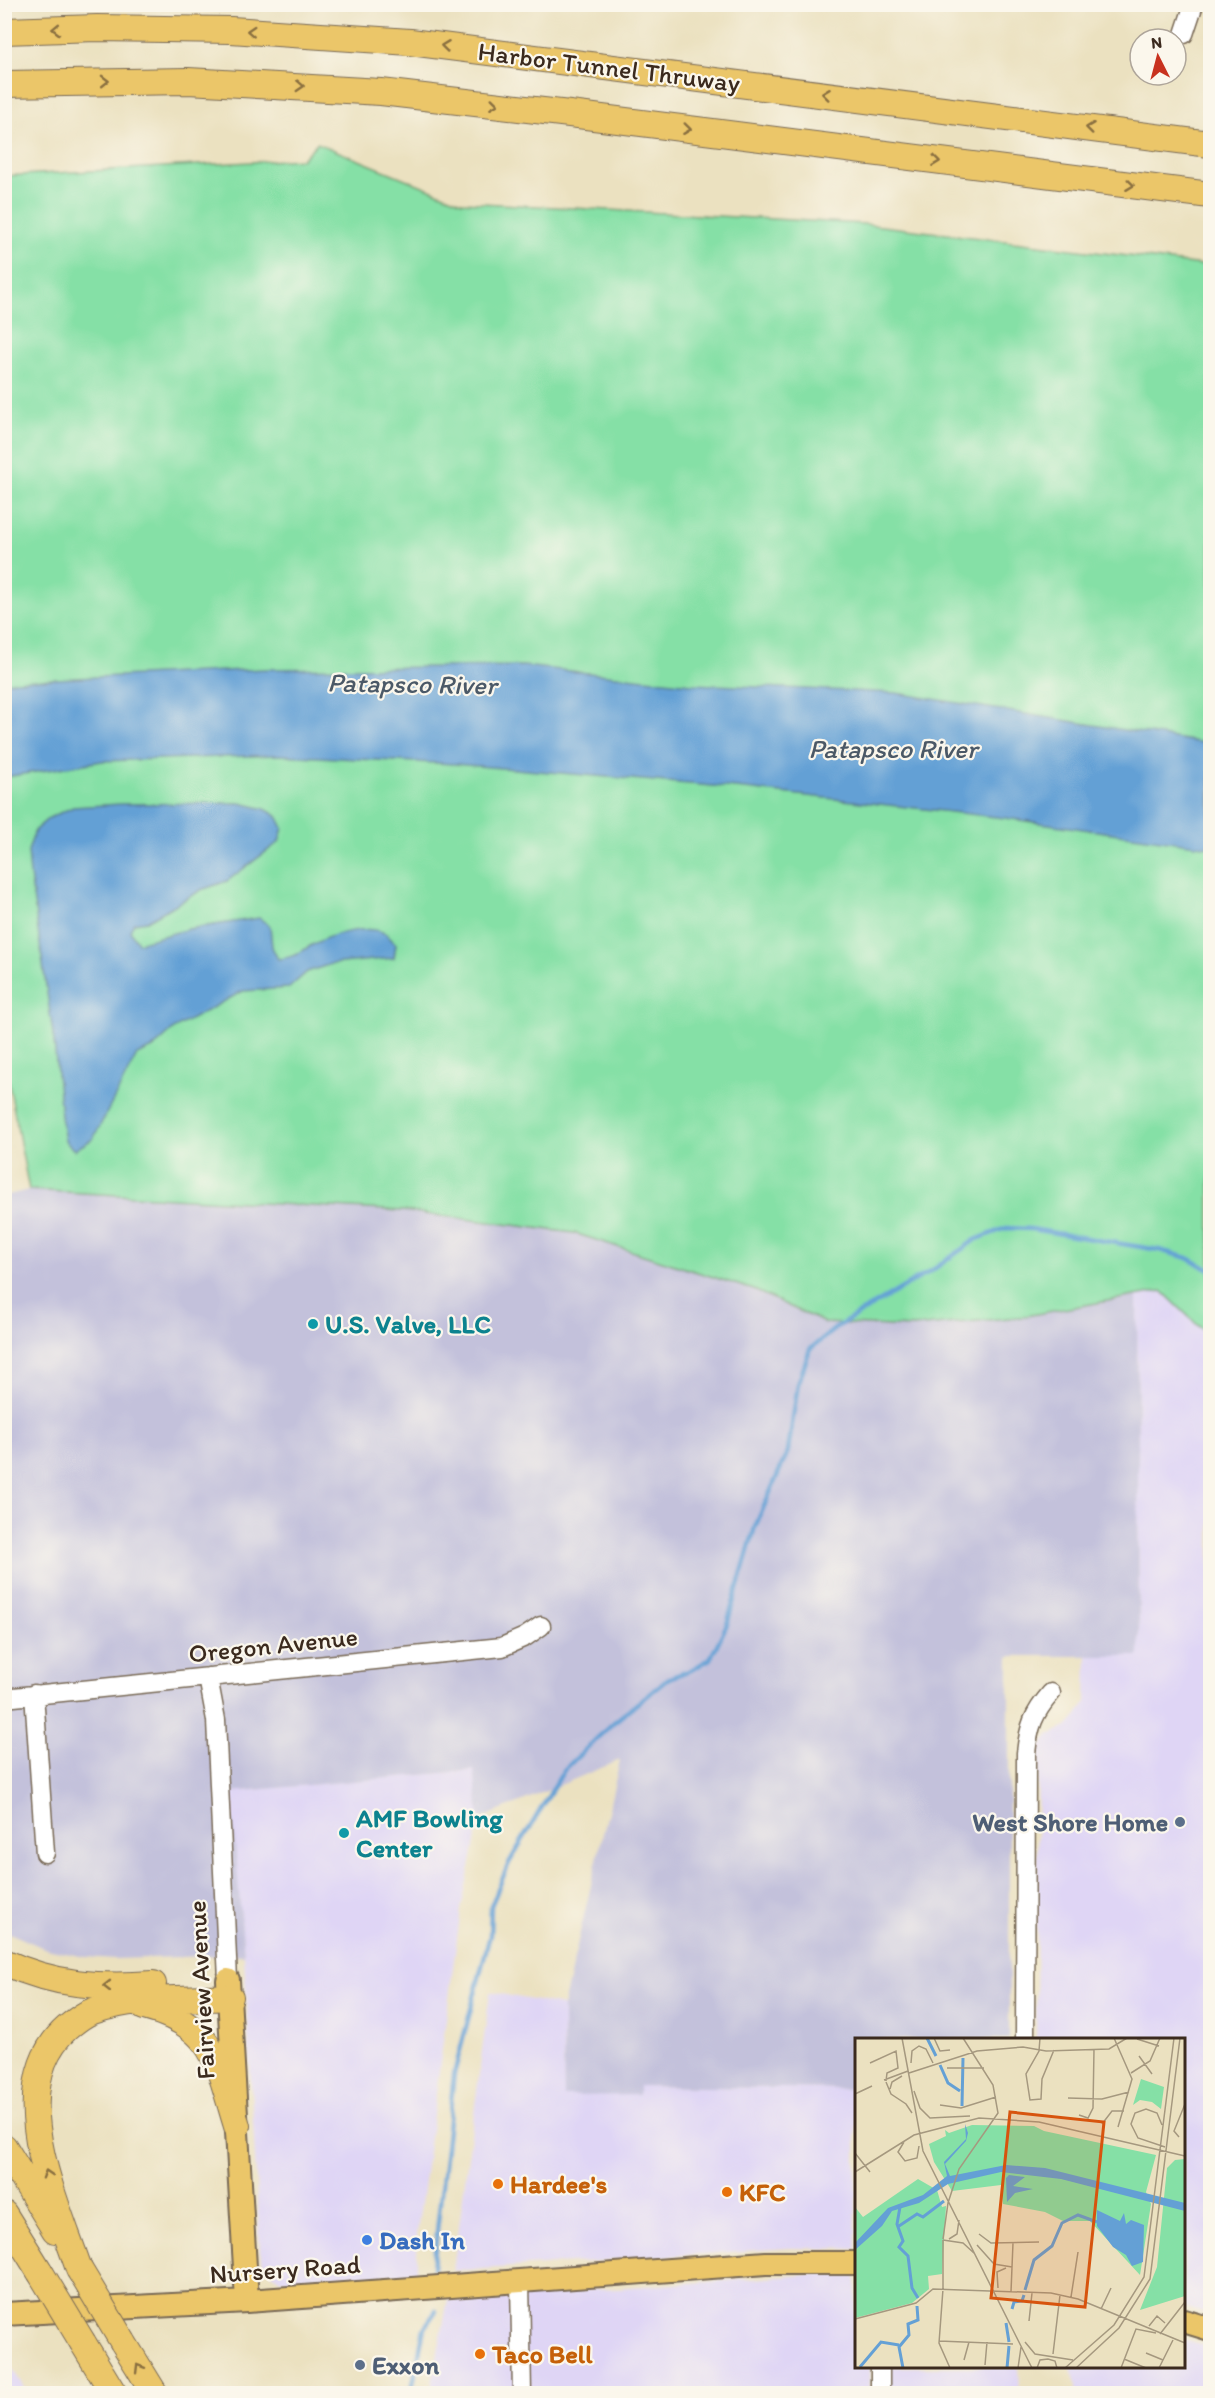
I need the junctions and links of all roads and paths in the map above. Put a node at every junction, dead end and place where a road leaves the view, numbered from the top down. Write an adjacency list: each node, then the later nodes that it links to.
1 (1194, 4): 2 (street)
2 (1186, 27)
3 (4, 31): 5 (highway, Harbor Tunnel Thruway, one-way to 3)
4 (4, 84): 6 (highway, Harbor Tunnel Thruway, one-way to 6)
5 (1210, 144)
6 (1210, 195)
7 (542, 1626): 8 (street, Oregon Avenue)
8 (208, 1677): 10 (street, Oregon Avenue); 14 (street, Fairview Avenue)
9 (1051, 1693): 16 (street)
10 (34, 1694): 11 (street, Oregon Avenue); 12 (street)
11 (4, 1698)
12 (45, 1853)
13 (4, 1962): 14 (highway, one-way to 13)
14 (229, 1988): 15 (highway); 17 (main road, Fairview Avenue)
15 (126, 2003): 17 (highway); 21 (highway, one-way to 15)
16 (1025, 2038)
17 (237, 2126): 23 (main road, Fairview Avenue)
18 (4, 2147): 21 (highway)
19 (4, 2214): 28 (highway, bridge)
20 (855, 2263): 22 (main road, Nursery Road)
21 (79, 2269): 29 (highway, one-way to 21, bridge)
22 (520, 2281): 23 (main road, Nursery Road); 30 (street)
23 (247, 2301): 24 (main road, Nursery Road)
24 (4, 2314)
25 (1185, 2321): 26 (main road)
26 (1210, 2329)
27 (880, 2368): 31 (street)
28 (114, 2394)
29 (155, 2394)
30 (522, 2394)
31 (880, 2394)

